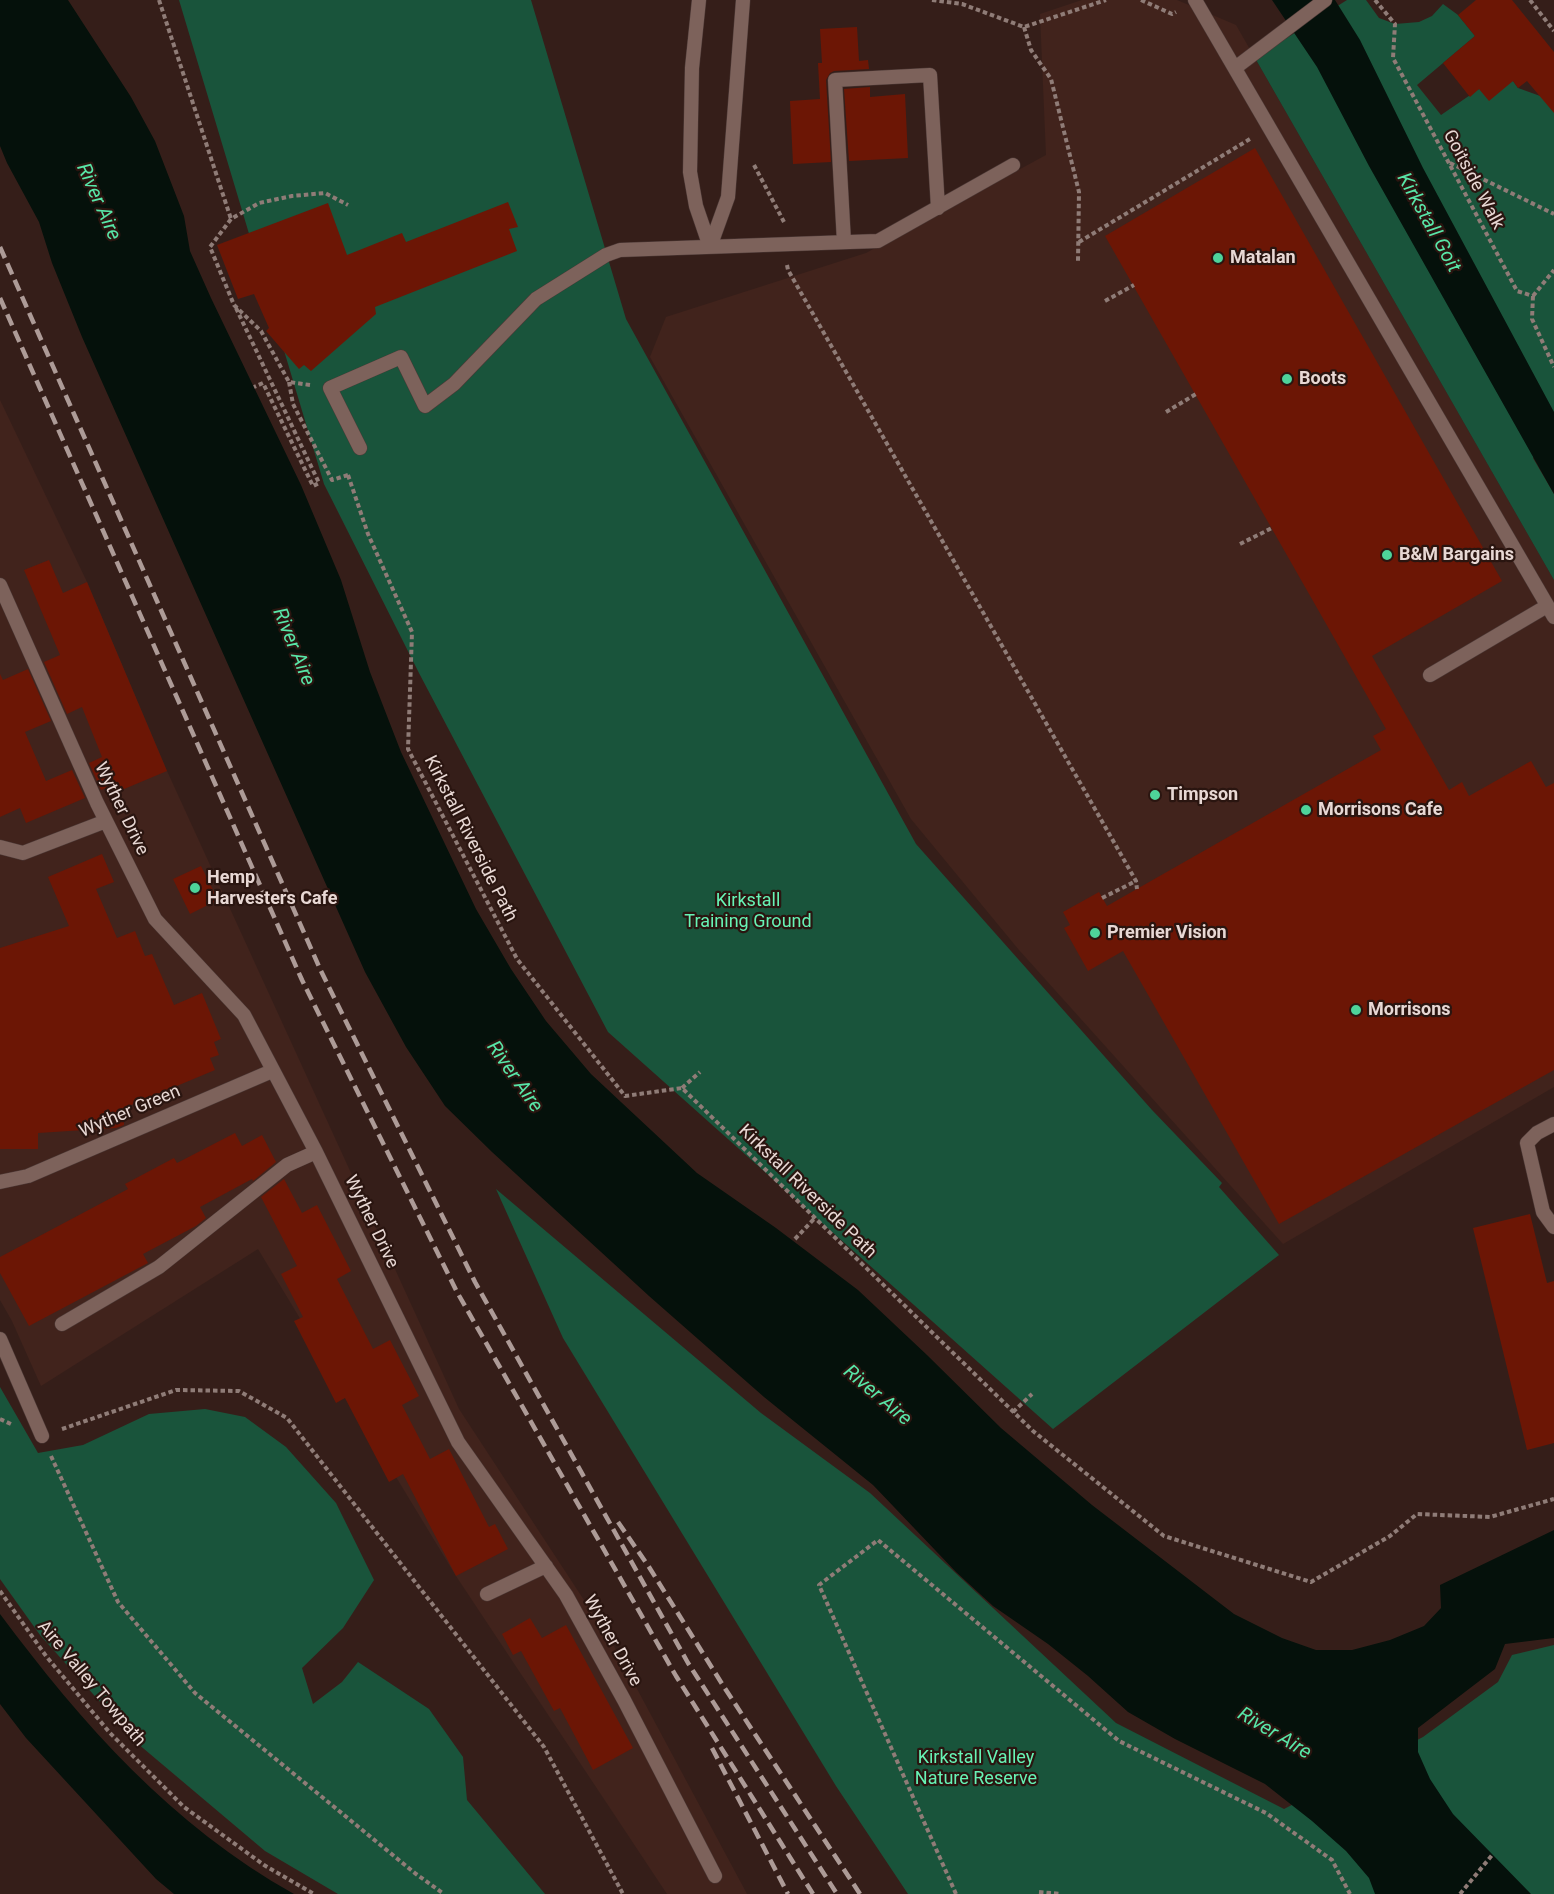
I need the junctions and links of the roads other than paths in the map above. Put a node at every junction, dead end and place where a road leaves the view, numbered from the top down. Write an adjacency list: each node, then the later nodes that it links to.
1 (699, 0): 9 (lane)
2 (1325, 0): 5 (lane)
3 (1195, 1): 5 (lane)
4 (744, 3): 9 (lane)
5 (1235, 68): 12 (lane)
6 (1014, 165): 7 (lane)
7 (938, 208): 8 (lane); 8 (lane)
8 (844, 242): 9 (lane)
9 (710, 247): 10 (lane)
10 (360, 448)
11 (0, 585): 14 (lane, Wyther Drive)
12 (1551, 611): 13 (lane)
13 (1430, 675)
14 (106, 821): 15 (lane); 16 (lane, Wyther Drive)
15 (0, 847)
16 (272, 1071): 18 (lane, Wyther Drive); 19 (lane, Wyther Green)
17 (1554, 1124): 20 (lane)
18 (316, 1152): 21 (lane); 24 (lane, Wyther Drive)
19 (0, 1182)
20 (1554, 1227)
21 (62, 1324)
22 (0, 1339): 23 (lane)
23 (42, 1436)
24 (546, 1566): 25 (lane); 26 (lane, Wyther Drive)
25 (487, 1594)
26 (715, 1876)

